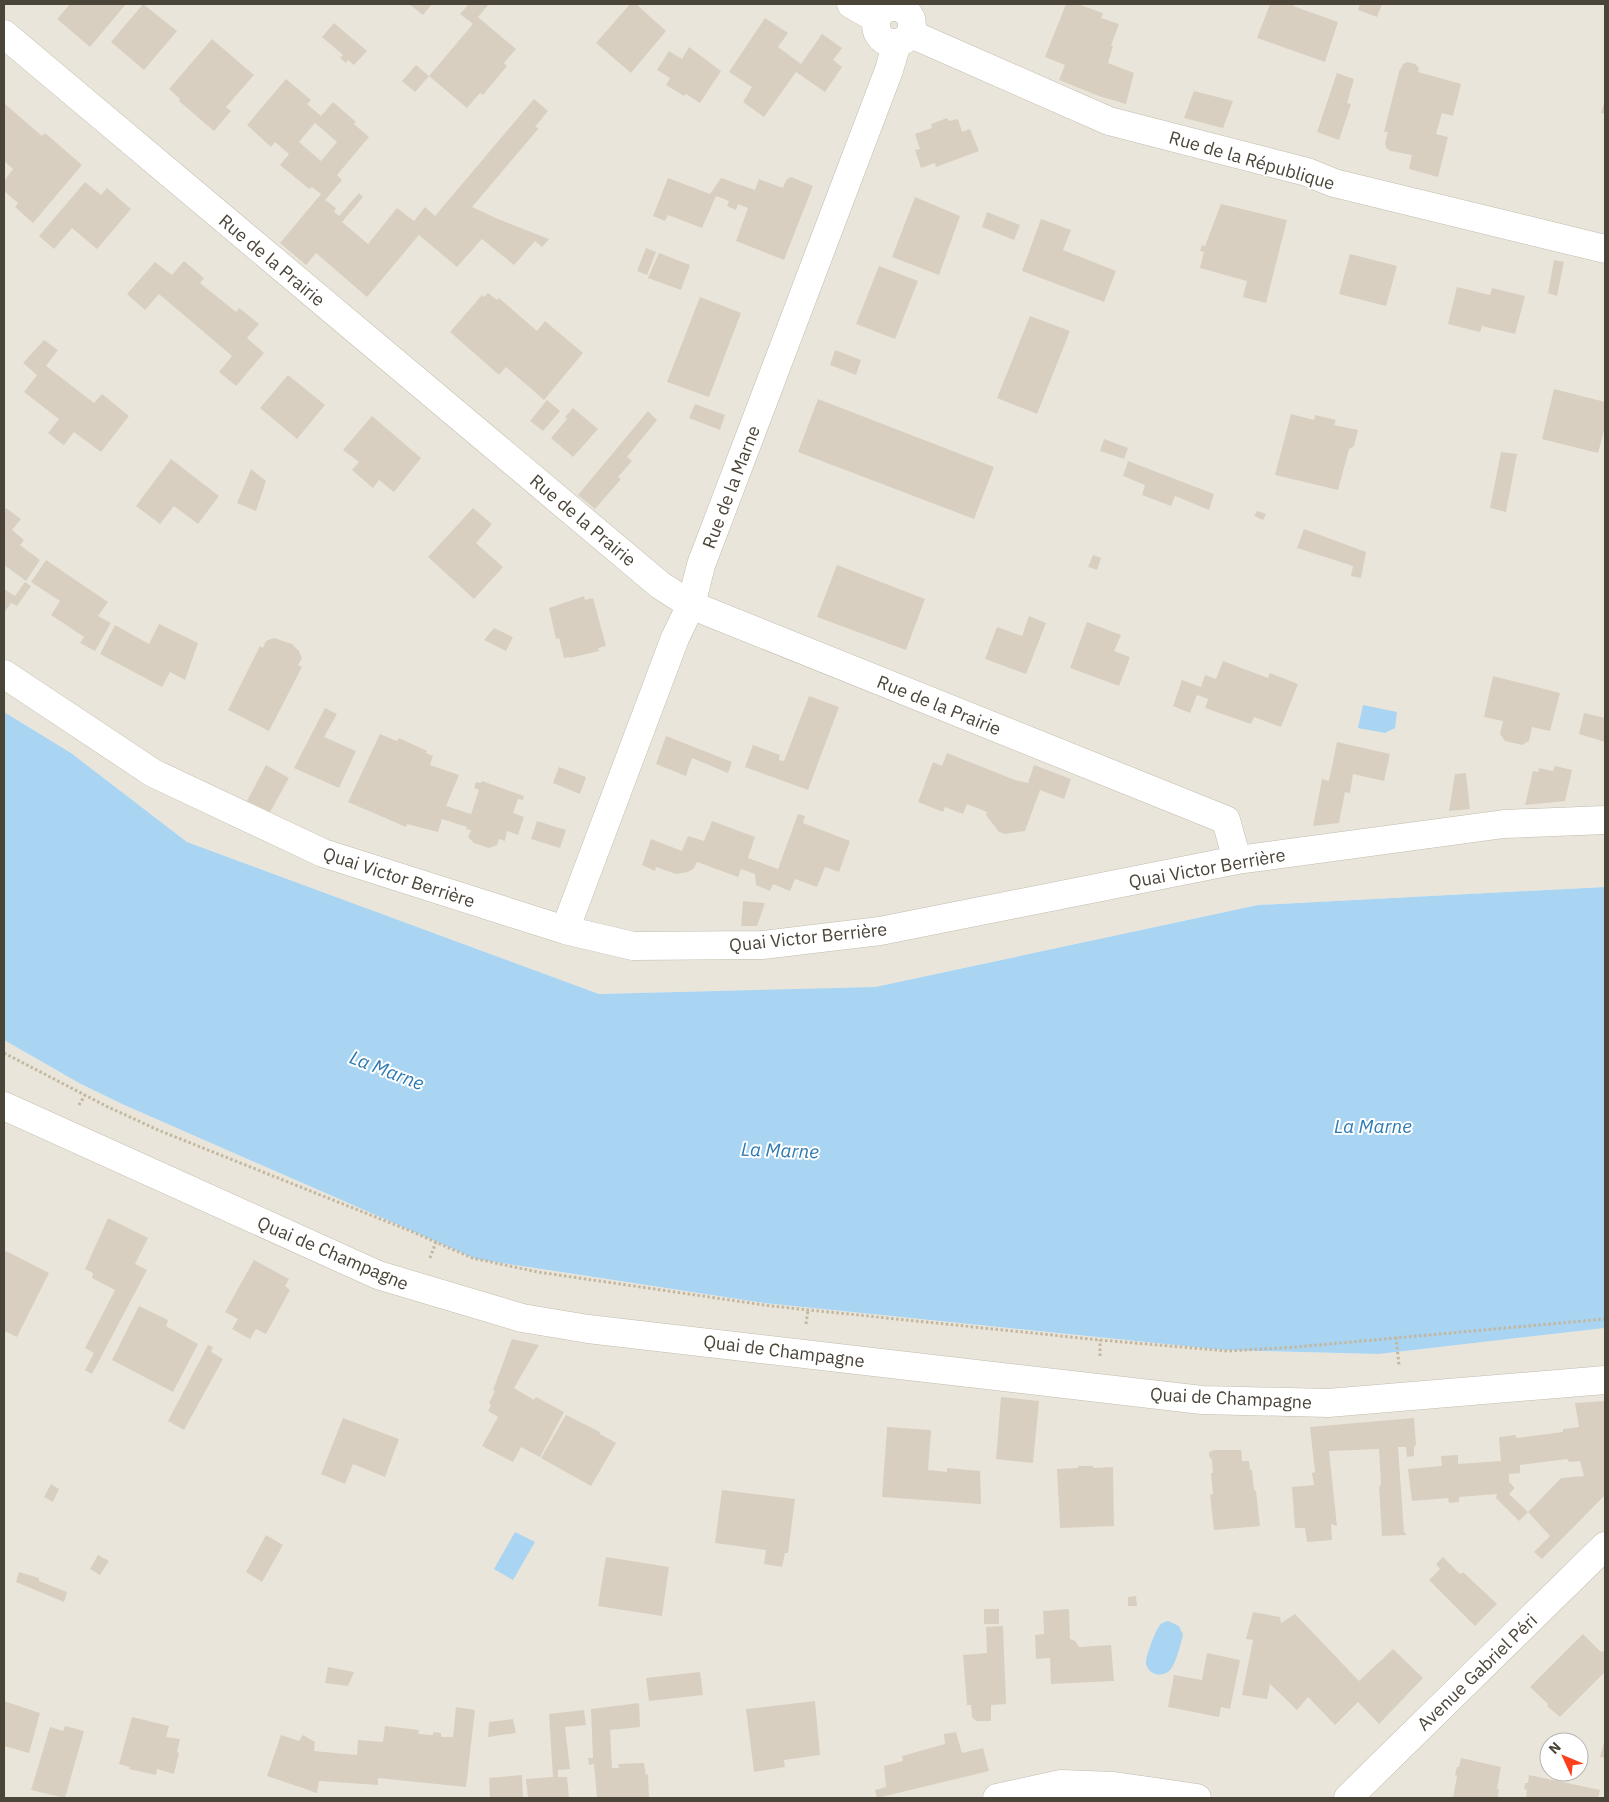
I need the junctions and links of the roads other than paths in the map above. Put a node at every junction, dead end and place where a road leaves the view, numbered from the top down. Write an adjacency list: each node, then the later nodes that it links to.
1 (851, 4): 2 (street, Rue de la République)
2 (896, 17): 4 (street, Rue de la République); 5 (street, Rue de la Marne)
3 (4, 34): 5 (street, Rue de la Prairie)
4 (1605, 250)
5 (691, 604): 8 (street, Rue de la Prairie); 9 (street, Rue de la Marne)
6 (4, 674): 9 (street, Quai Victor Berrière)
7 (1605, 820): 8 (street, Quai Victor Berrière)
8 (1237, 860): 9 (street, Quai Victor Berrière)
9 (564, 930)
10 (4, 1106): 11 (street, Quai de Champagne)
11 (1605, 1380)
12 (1605, 1546): 15 (street, Avenue Gabriel Péri)
13 (997, 1798): 14 (street)
14 (1197, 1798)
15 (1348, 1798)

